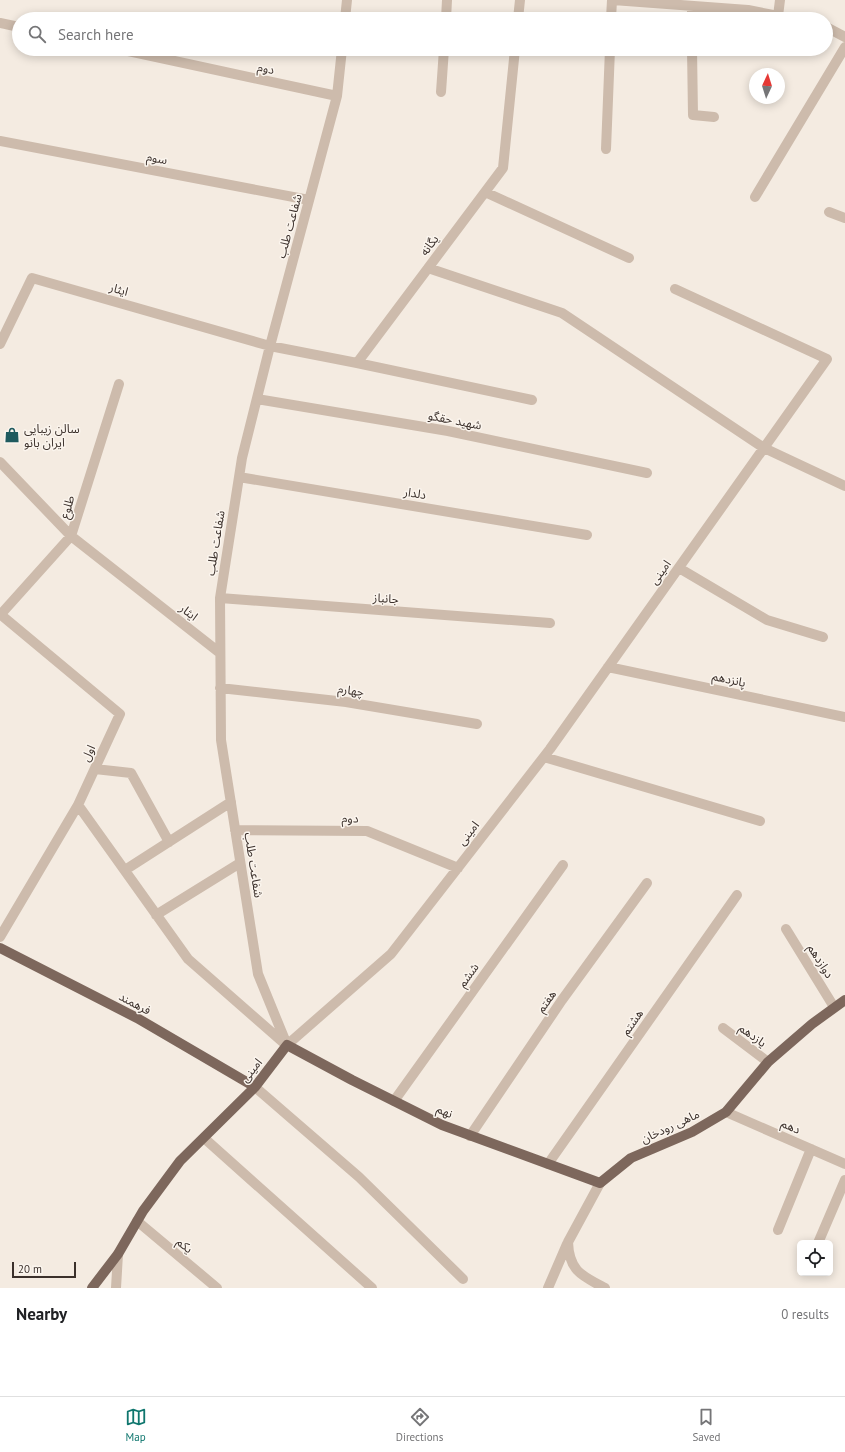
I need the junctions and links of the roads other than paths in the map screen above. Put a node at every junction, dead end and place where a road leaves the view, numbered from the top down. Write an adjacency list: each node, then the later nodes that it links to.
1 (347, 0): 7 (street)
2 (447, 0): 8 (street)
3 (520, 0): 9 (street)
4 (613, 0): 6 (street); 10 (street)
5 (780, 0): 13 (street)
6 (692, 6): 11 (street); 12 (street)
7 (346, 12)
8 (446, 12)
9 (519, 12)
10 (612, 12)
11 (692, 12)
12 (758, 12)
13 (778, 12)
14 (0, 23): 15 (street)
15 (12, 26)
16 (833, 31): 17 (street)
17 (845, 37)
18 (845, 47): 31 (street)
19 (151, 56): 26 (street, دوم)
20 (341, 56): 26 (street, شفاعت طلب)
21 (444, 56): 25 (street)
22 (514, 56): 30 (street, یگانه)
23 (610, 56): 29 (street)
24 (692, 56): 27 (street)
25 (441, 92)
26 (337, 96): 32 (street, شفاعت طلب)
27 (714, 117)
28 (0, 141): 32 (street, سوم)
29 (606, 149)
30 (485, 192): 35 (street); 36 (street, یگانه)
31 (755, 197)
32 (310, 200): 39 (street, شفاعت طلب)
33 (829, 212): 34 (street)
34 (845, 218)
35 (629, 258)
36 (428, 268): 40 (street, یگانه); 44 (street)
37 (675, 289): 44 (street, امینی)
38 (0, 344): 39 (street, ایثار)
39 (270, 346): 40 (street); 42 (street, شفاعت طلب)
40 (357, 363): 43 (street)
41 (119, 384): 50 (street, طلوع)
42 (258, 399): 46 (street, شهید حقگو); 47 (street, شفاعت طلب)
43 (532, 400)
44 (764, 448): 48 (street); 51 (street, امینی)
45 (0, 462): 50 (street, ایثار)
46 (647, 473)
47 (239, 477): 49 (street, دلدار); 52 (street, شفاعت طلب)
48 (845, 486)
49 (587, 535)
50 (71, 536): 53 (street, طلوع); 56 (street, ایثار)
51 (679, 568): 55 (street); 57 (street, امینی)
52 (220, 598): 54 (street, جانباز); 56 (street, شفاعت طلب)
53 (0, 614): 62 (street, اول)
54 (550, 623)
55 (823, 637)
56 (220, 652): 58 (street, شفاعت طلب)
57 (608, 667): 59 (street, پانزدهم); 61 (street, امینی)
58 (220, 688): 60 (street, چهارم); 63 (street, شفاعت طلب)
59 (845, 717)
60 (477, 724)
61 (544, 757): 65 (street); 70 (street, امینی)
62 (95, 769): 64 (street, اول); 67 (street)
63 (231, 802): 66 (street, شفاعت طلب); 67 (street)
64 (78, 805): 71 (street); 76 (street, اول)
65 (760, 821)
66 (235, 830): 68 (street, شفاعت طلب); 70 (street, دوم)
67 (169, 842): 71 (street)
68 (240, 863): 74 (street); 81 (street, شفاعت طلب)
69 (563, 865): 84 (street, ششم)
70 (458, 868): 81 (street, امینی)
71 (125, 870): 74 (street)
72 (647, 883): 86 (street, هفتم)
73 (736, 895): 89 (street, هشتم)
74 (156, 915): 81 (street)
75 (786, 929): 79 (street, دوازدهم)
76 (0, 937)
77 (0, 948): 83 (main road, فرهمند)
78 (845, 1000): 79 (main road, ماهی رودخان)
79 (834, 1007): 82 (main road, ماهی رودخان)
80 (723, 1028): 82 (street, یازدهم)
81 (287, 1045): 83 (main road, امینی); 84 (main road, نهم)
82 (768, 1062): 85 (main road, ماهی رودخان)
83 (254, 1087): 87 (main road, امینی); 98 (street)
84 (394, 1101): 86 (main road, نهم)
85 (726, 1112): 88 (street, دهم); 92 (main road, ماهی رودخان)
86 (470, 1136): 89 (main road, نهم)
87 (204, 1138): 93 (main road, امینی); 102 (street)
88 (811, 1149): 90 (street, دهم); 94 (street)
89 (548, 1164): 92 (main road, نهم)
90 (845, 1164)
91 (845, 1180): 95 (street)
92 (600, 1183): 96 (street, ماهی رودخان)
93 (137, 1221): 97 (main road, امینی); 101 (street, یکم)
94 (778, 1230)
95 (819, 1240)
96 (568, 1242): 103 (street, ماهی رودخان); 104 (street)
97 (118, 1254): 99 (main road, امینی); 100 (street)
98 (463, 1279)
99 (92, 1288)
100 (116, 1288)
101 (217, 1288)
102 (372, 1288)
103 (548, 1288)
104 (605, 1288)

